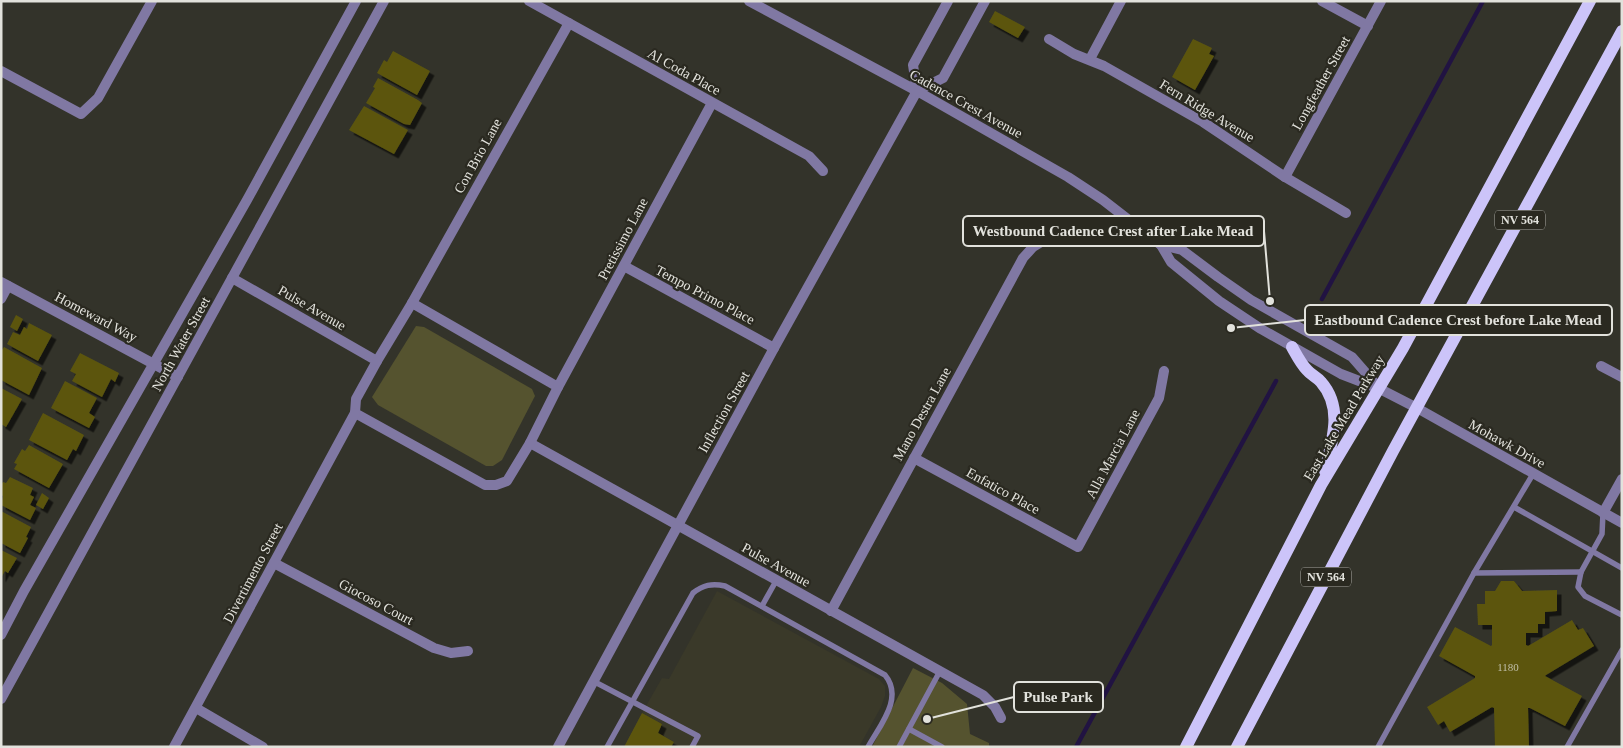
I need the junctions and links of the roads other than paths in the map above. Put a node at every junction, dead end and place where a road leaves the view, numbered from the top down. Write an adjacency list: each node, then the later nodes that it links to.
1 (152, 1): 17 (street)
2 (356, 1): 33 (street, North Water Street)
3 (384, 1): 26 (street, North Water Street)
4 (529, 1): 12 (street, Al Coda Place)
5 (749, 1): 18 (street, Cadence Crest Avenue)
6 (948, 1): 18 (street)
7 (985, 1): 18 (street)
8 (1121, 1): 16 (street)
9 (1322, 1): 13 (street)
10 (1382, 1): 13 (street, Longfeather Street)
11 (1590, 1): 39 (main road, East Lake Mead Parkway / NV 564)
12 (569, 23): 19 (street, Al Coda Place); 29 (street, Con Brio Lane)
13 (1368, 26): 21 (street, Longfeather Street)
14 (1622, 32): 40 (main road, NV 564)
15 (1049, 39): 16 (street, Fern Ridge Avenue)
16 (1090, 59): 21 (street, Fern Ridge Avenue)
17 (1, 71)
18 (917, 91): 24 (street, Cadence Crest Avenue); 31 (street, Inflection Street)
19 (712, 103): 20 (street, Al Coda Place); 25 (street, Pretissimo Lane)
20 (823, 171)
21 (1285, 177): 22 (street, Fern Ridge Avenue)
22 (1346, 213)
23 (1046, 239): 43 (street, Mano Destra Lane)
24 (1161, 245): 30 (street, Cadence Crest Avenue); 39 (street, Cadence Crest Avenue)
25 (624, 266): 31 (street, Tempo Primo Place); 38 (street, Pretissimo Lane)
26 (232, 278): 32 (street, Pulse Avenue); 36 (street, North Water Street)
27 (5, 284): 28 (street); 33 (street, Homeward Way)
28 (1, 299)
29 (412, 303): 32 (street); 38 (street)
30 (1292, 347): 39 (street, Cadence Crest Avenue); 46 (main road)
31 (774, 348): 50 (street, Inflection Street)
32 (378, 361): 41 (street)
33 (153, 363): 36 (street, Homeward Way); 61 (street, North Water Street)
34 (1601, 366): 37 (street)
35 (1164, 371): 51 (street, Alla Marcia Lane)
36 (178, 377): 66 (street, North Water Street)
37 (1622, 377)
38 (558, 387): 42 (street)
39 (1380, 389): 40 (street, Mohawk Drive); 46 (main road, East Lake Mead Parkway / NV 564)
40 (1417, 408): 44 (street, Mohawk Drive); 80 (main road, NV 564)
41 (355, 413): 42 (street); 53 (street, Divertimento Street)
42 (530, 443): 50 (street, Pulse Avenue)
43 (914, 458): 51 (street, Enfatico Place); 59 (street, Mano Destra Lane)
44 (1533, 474): 47 (lane); 48 (street, Mohawk Drive)
45 (1622, 479): 48 (street)
46 (1321, 485): 79 (main road, East Lake Mead Parkway / NV 564)
47 (1514, 507): 52 (lane); 55 (lane)
48 (1603, 513): 49 (street, Mohawk Drive); 52 (lane)
49 (1622, 522)
50 (678, 526): 57 (street, Pulse Avenue); 65 (street, Inflection Street)
51 (1078, 547)
52 (1593, 551): 54 (lane); 56 (lane)
53 (274, 564): 62 (street, Giocoso Court); 68 (street, Divertimento Street)
54 (1622, 568)
55 (1474, 572): 56 (lane); 81 (lane)
56 (1581, 572): 60 (lane)
57 (776, 581): 58 (lane); 59 (street, Pulse Avenue)
58 (762, 606): 67 (lane); 76 (lane)
59 (830, 611): 64 (street, Pulse Avenue)
60 (1622, 615)
61 (1, 636)
62 (468, 650)
63 (1622, 650): 82 (lane)
64 (940, 672): 69 (street, Pulse Avenue); 70 (lane)
65 (593, 681): 67 (lane); 73 (street, Inflection Street)
66 (1, 699)
67 (633, 702): 74 (lane); 75 (lane)
68 (196, 708): 71 (street, Divertimento Street); 72 (street)
69 (1001, 718)
70 (909, 729): 77 (lane); 78 (lane)
71 (174, 747)
72 (263, 747)
73 (558, 747)
74 (608, 747)
75 (692, 747)
76 (868, 747)
77 (899, 747)
78 (942, 747)
79 (1186, 747)
80 (1237, 747)
81 (1378, 747)
82 (1567, 747)

